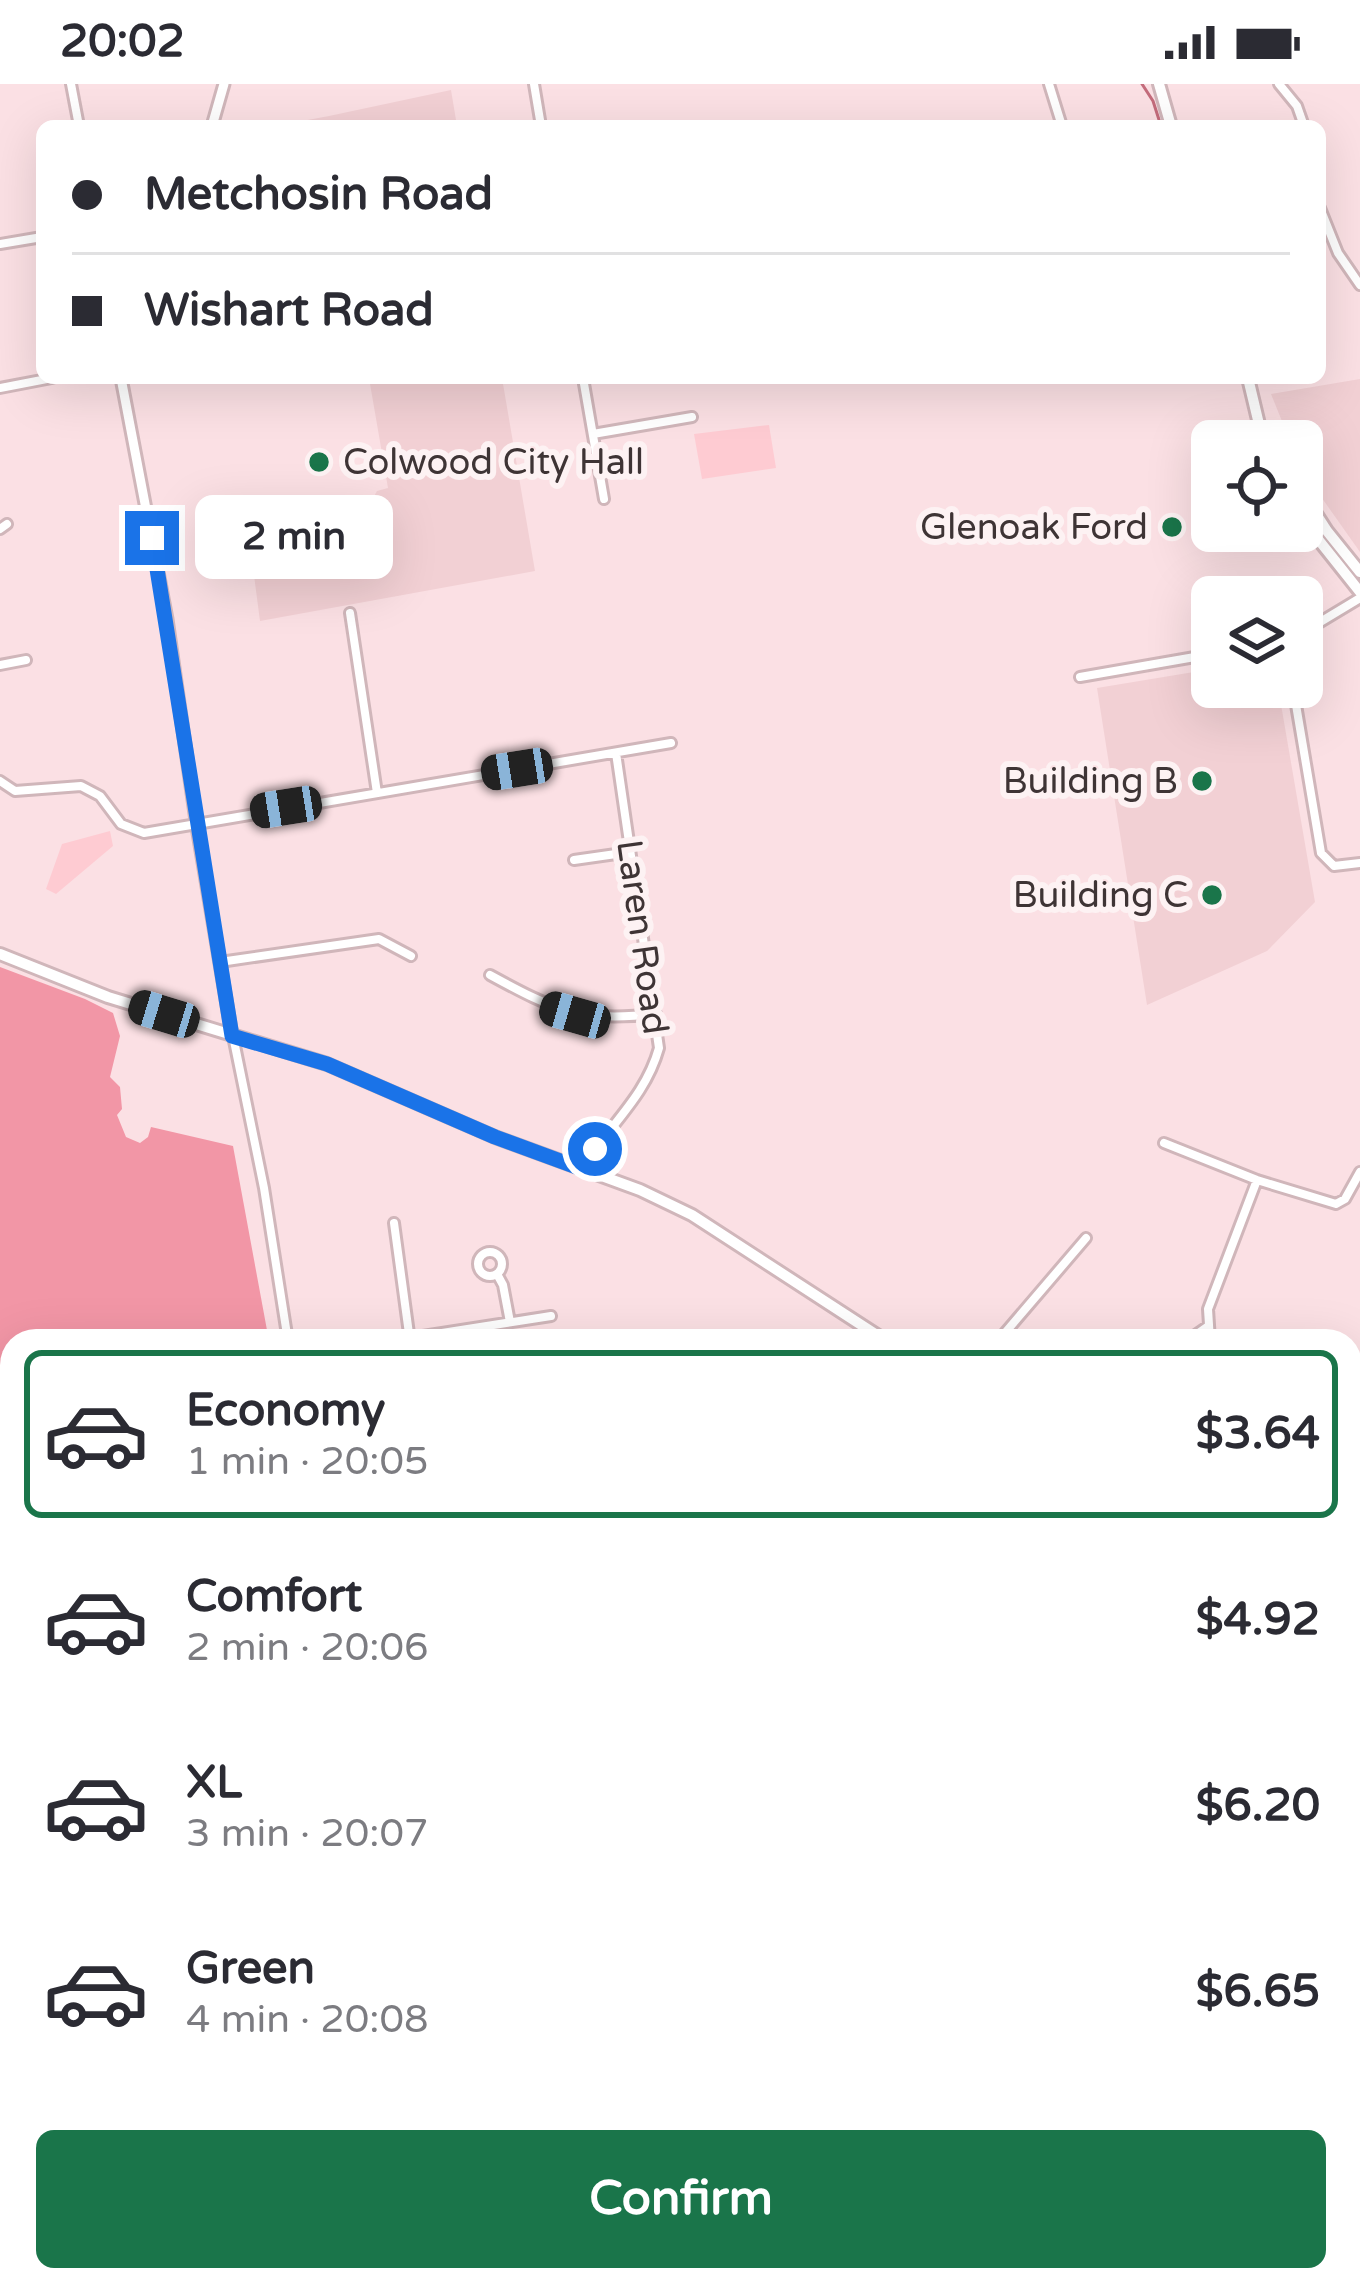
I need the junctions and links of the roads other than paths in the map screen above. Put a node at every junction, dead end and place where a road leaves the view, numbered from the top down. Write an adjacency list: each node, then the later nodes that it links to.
1 (71, 84): 7 (street)
2 (224, 84): 8 (street)
3 (534, 84): 9 (street)
4 (1049, 84): 10 (street)
5 (1159, 84): 11 (main road)
6 (1279, 84): 12 (street)
7 (78, 120)
8 (214, 120)
9 (540, 120)
10 (1059, 120)
11 (1169, 120)
12 (1302, 120)
13 (1326, 223): 16 (street)
14 (36, 238): 15 (street)
15 (0, 244)
16 (1360, 285)
17 (36, 381): 21 (street)
18 (122, 384): 41 (street)
19 (585, 384): 24 (street)
20 (1250, 384): 23 (main road)
21 (0, 388)
22 (692, 417): 24 (street)
23 (1261, 418)
24 (593, 434): 25 (street)
25 (604, 499)
26 (1323, 521): 28 (main road)
27 (1323, 547): 29 (main road)
28 (1360, 572)
29 (1360, 595): 31 (street)
30 (350, 613): 40 (street)
31 (1323, 619)
32 (1191, 658): 35 (street)
33 (26, 660): 34 (street)
34 (0, 665)
35 (1080, 676)
36 (1297, 708): 44 (street)
37 (671, 743): 38 (street)
38 (616, 752): 40 (street); 42 (street, Laren Road)
39 (0, 781): 41 (street)
40 (377, 793): 41 (street)
41 (196, 821): 47 (street)
42 (630, 852): 43 (street); 49 (street, Laren Road)
43 (574, 860)
44 (1360, 863)
45 (0, 954): 50 (main road)
46 (411, 956): 47 (street)
47 (220, 962): 50 (street)
48 (490, 975): 49 (street)
49 (656, 1014): 52 (street, Laren Road)
50 (232, 1036): 52 (main road); 61 (street)
51 (1164, 1142): 54 (street)
52 (582, 1169): 64 (main road)
53 (1360, 1172): 54 (street)
54 (1257, 1180): 60 (street)
55 (394, 1223): 62 (street)
56 (1086, 1238): 65 (street)
57 (496, 1274): 59 (street)
58 (551, 1316): 59 (street)
59 (510, 1322): 63 (street)
60 (1207, 1327): 66 (street)
61 (287, 1329)
62 (409, 1329)
63 (469, 1329)
64 (868, 1329)
65 (1008, 1329)
66 (1204, 1329)

